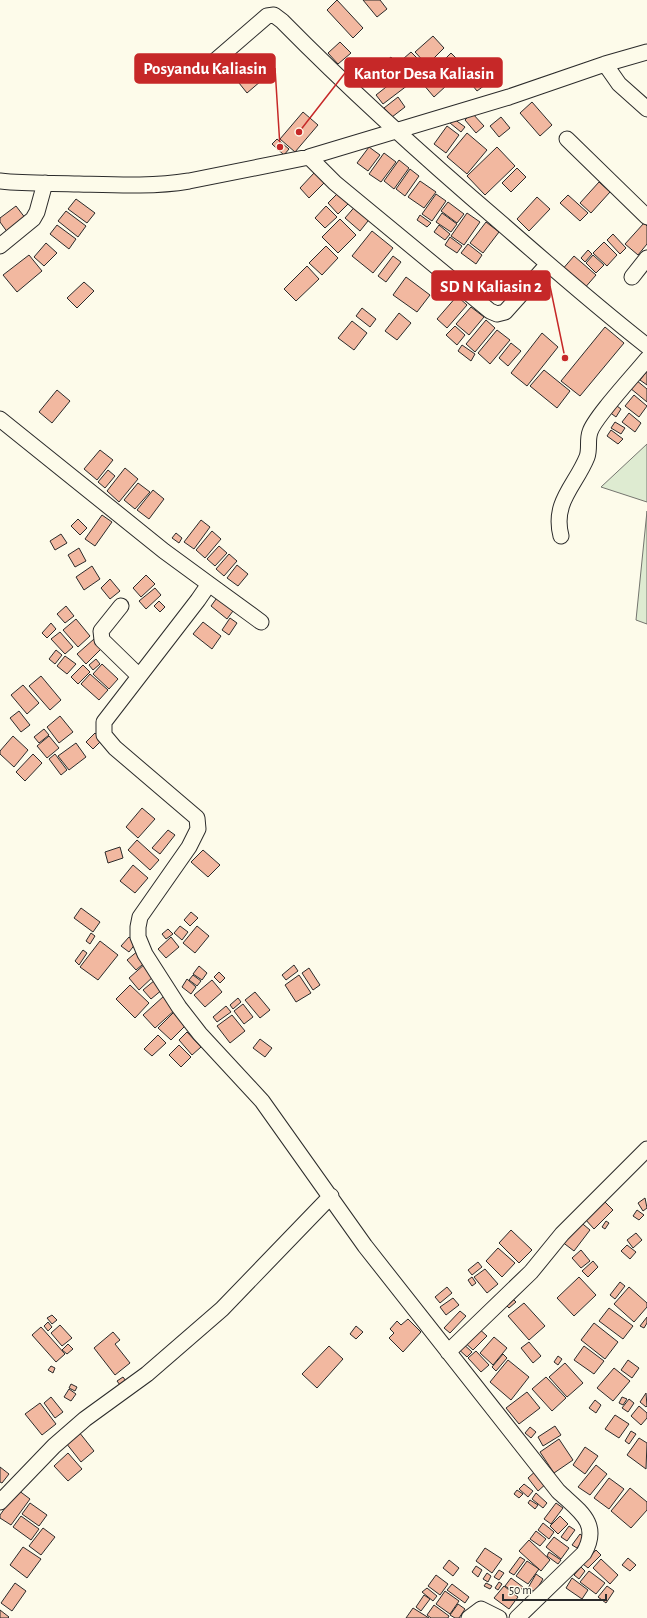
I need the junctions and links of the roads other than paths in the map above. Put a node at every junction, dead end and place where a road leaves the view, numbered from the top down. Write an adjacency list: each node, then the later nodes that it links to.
1 (647, 52): 2 (street)
2 (605, 64): 4 (street); 5 (street)
3 (208, 67): 5 (street)
4 (647, 109)
5 (394, 131): 7 (street); 13 (street)
6 (567, 139): 10 (street)
7 (309, 157): 9 (street); 13 (street)
8 (0, 181): 9 (street)
9 (45, 183): 11 (street)
10 (647, 217)
11 (0, 246)
12 (647, 258): 14 (street)
13 (548, 264): 15 (street)
14 (632, 277)
15 (647, 346)
16 (647, 360): 18 (street)
17 (0, 419): 19 (street)
18 (561, 536)
19 (209, 584): 21 (street); 22 (street)
20 (121, 606): 22 (street)
21 (261, 622)
22 (139, 676): 24 (street)
23 (647, 1149): 25 (street)
24 (330, 1196): 25 (street); 26 (street)
25 (448, 1352): 29 (street)
26 (0, 1502)
27 (469, 1618): 28 (street)
28 (499, 1618)
29 (517, 1618)

